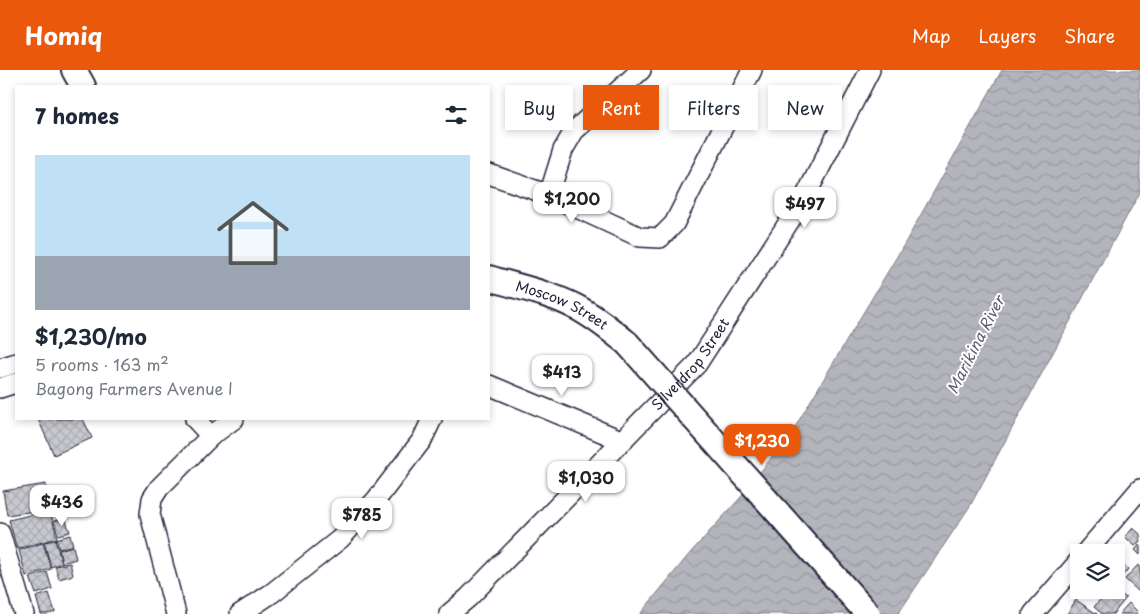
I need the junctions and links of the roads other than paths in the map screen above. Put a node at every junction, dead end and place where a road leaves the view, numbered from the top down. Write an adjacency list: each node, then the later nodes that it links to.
1 (74, 70): 5 (street)
2 (641, 70): 7 (street)
3 (752, 70): 7 (street)
4 (870, 70): 18 (street, Silverdrop Street)
5 (82, 85)
6 (490, 174): 7 (street)
7 (549, 195)
8 (490, 278): 27 (street, Moscow Street, bridge)
9 (15, 363): 10 (street)
10 (0, 368)
11 (15, 383): 13 (street)
12 (490, 385): 18 (street)
13 (0, 388)
14 (197, 420): 17 (street)
15 (233, 420): 17 (street)
16 (432, 420): 25 (street)
17 (212, 436): 24 (street)
18 (623, 441): 26 (street, Silverdrop Street)
19 (1140, 488): 21 (street)
20 (0, 533): 23 (street)
21 (1093, 544)
22 (1070, 571): 28 (street)
23 (24, 614)
24 (176, 614)
25 (240, 614)
26 (449, 614)
27 (868, 614)
28 (1033, 614)

